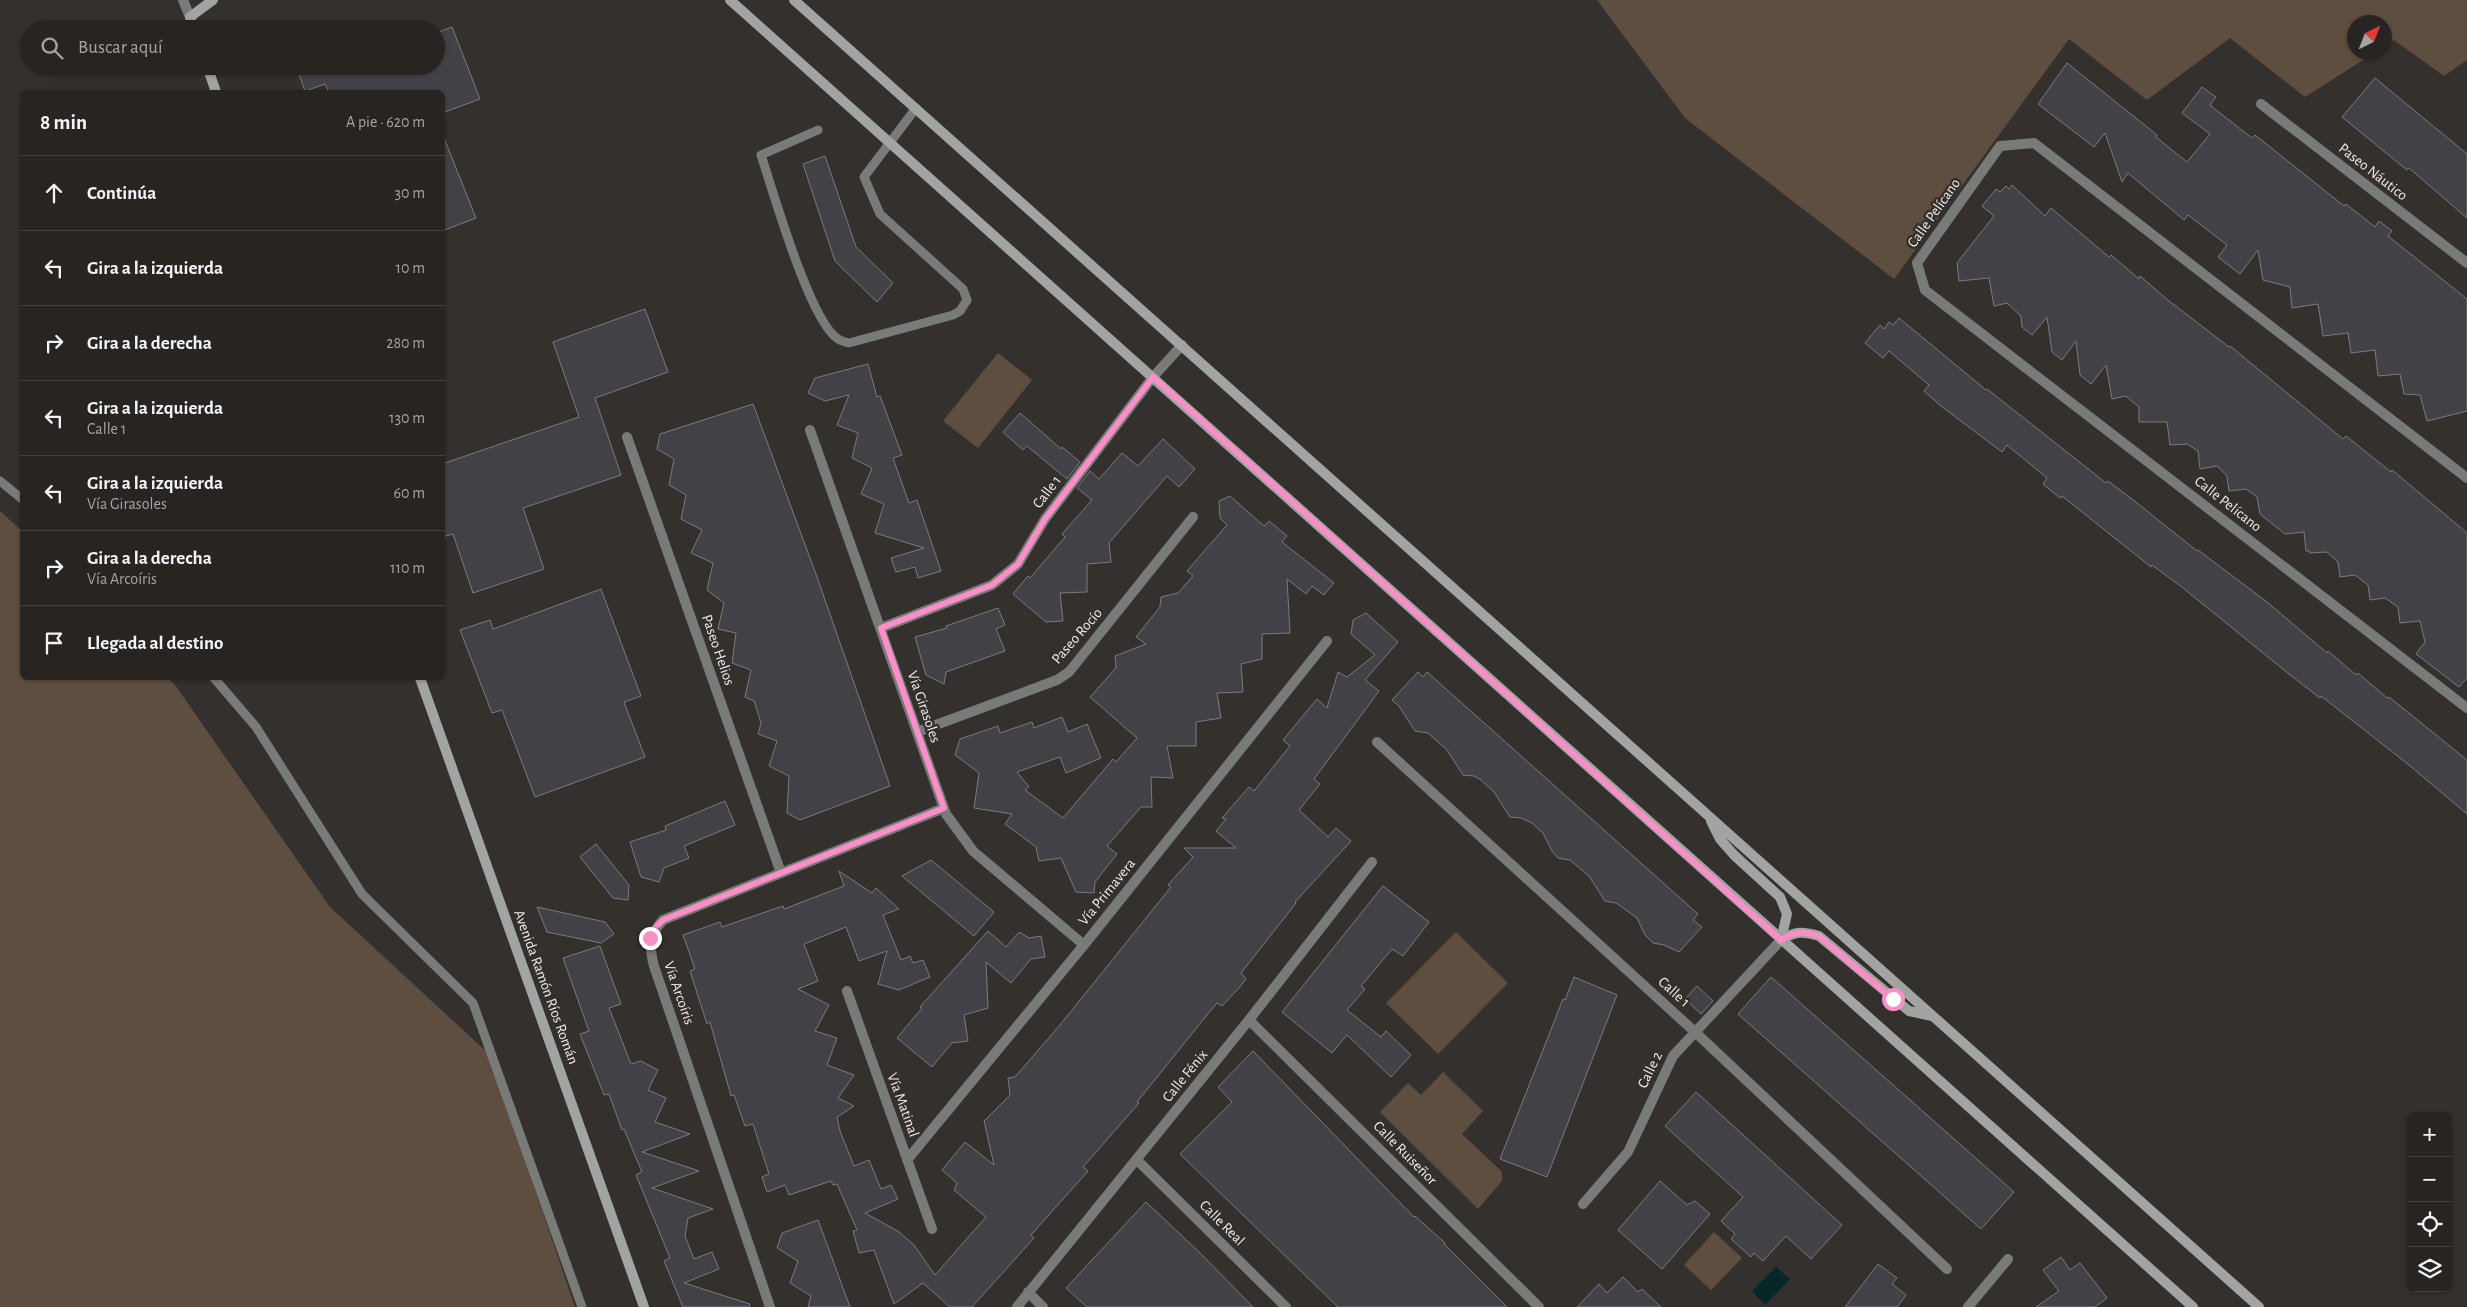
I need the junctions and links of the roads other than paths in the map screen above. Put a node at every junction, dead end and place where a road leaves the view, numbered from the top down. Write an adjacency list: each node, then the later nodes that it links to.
1 (184, 0): 5 (street)
2 (213, 0): 5 (street)
3 (730, 0): 12 (street)
4 (794, 0): 10 (street)
5 (190, 17): 6 (street)
6 (191, 20)
7 (210, 75): 8 (street)
8 (215, 90)
9 (2261, 104): 13 (street, Paseo Náutico)
10 (916, 108): 12 (lane); 14 (street)
11 (818, 130): 12 (lane)
12 (889, 143): 15 (street)
13 (2467, 263)
14 (1182, 346): 15 (street, Calle 1); 30 (street)
15 (1153, 377): 22 (street, Calle 1); 33 (street)
16 (810, 430): 22 (street, Vía Girasoles)
17 (627, 437): 32 (street, Paseo Helios)
18 (2467, 478): 26 (street, Calle Pelícano)
19 (0, 481): 20 (lane)
20 (20, 497)
21 (1193, 516): 27 (street, Paseo Rocío)
22 (881, 628): 27 (street, Vía Girasoles)
23 (1327, 641): 34 (street, Vía Primavera)
24 (216, 680): 46 (lane)
25 (421, 680): 47 (street, Avenida Ramón Ríos Román)
26 (2467, 708)
27 (917, 732): 29 (street, Vía Girasoles)
28 (1378, 742): 38 (street, Calle 1)
29 (944, 808): 32 (street, Vía Arcoíris); 34 (street, Vía Girasoles)
30 (1708, 815): 33 (street); 36 (street)
31 (1372, 862): 37 (street, Calle Fénix)
32 (780, 873): 48 (street, Vía Arcoíris)
33 (1781, 940): 36 (street); 38 (street, Calle 2); 54 (street)
34 (1084, 945): 39 (street, Vía Primavera)
35 (847, 991): 39 (street, Vía Matinal)
36 (1933, 1016): 55 (street)
37 (1249, 1020): 40 (street, Calle Fénix); 52 (street, Calle Ruiseñor)
38 (1696, 1032): 41 (street, Calle 2); 44 (street, Calle 1)
39 (907, 1160): 42 (street, Vía Matinal)
40 (1137, 1160): 45 (street, Calle Fénix); 51 (street, Calle Real)
41 (1583, 1204)
42 (932, 1230)
43 (2008, 1259): 53 (street)
44 (1947, 1269)
45 (1028, 1292): 49 (street, Calle Fénix); 50 (street)
46 (582, 1307)
47 (644, 1307)
48 (770, 1307)
49 (1018, 1307)
50 (1043, 1307)
51 (1286, 1307)
52 (1539, 1307)
53 (1968, 1307)
54 (2193, 1307)
55 (2259, 1307)

